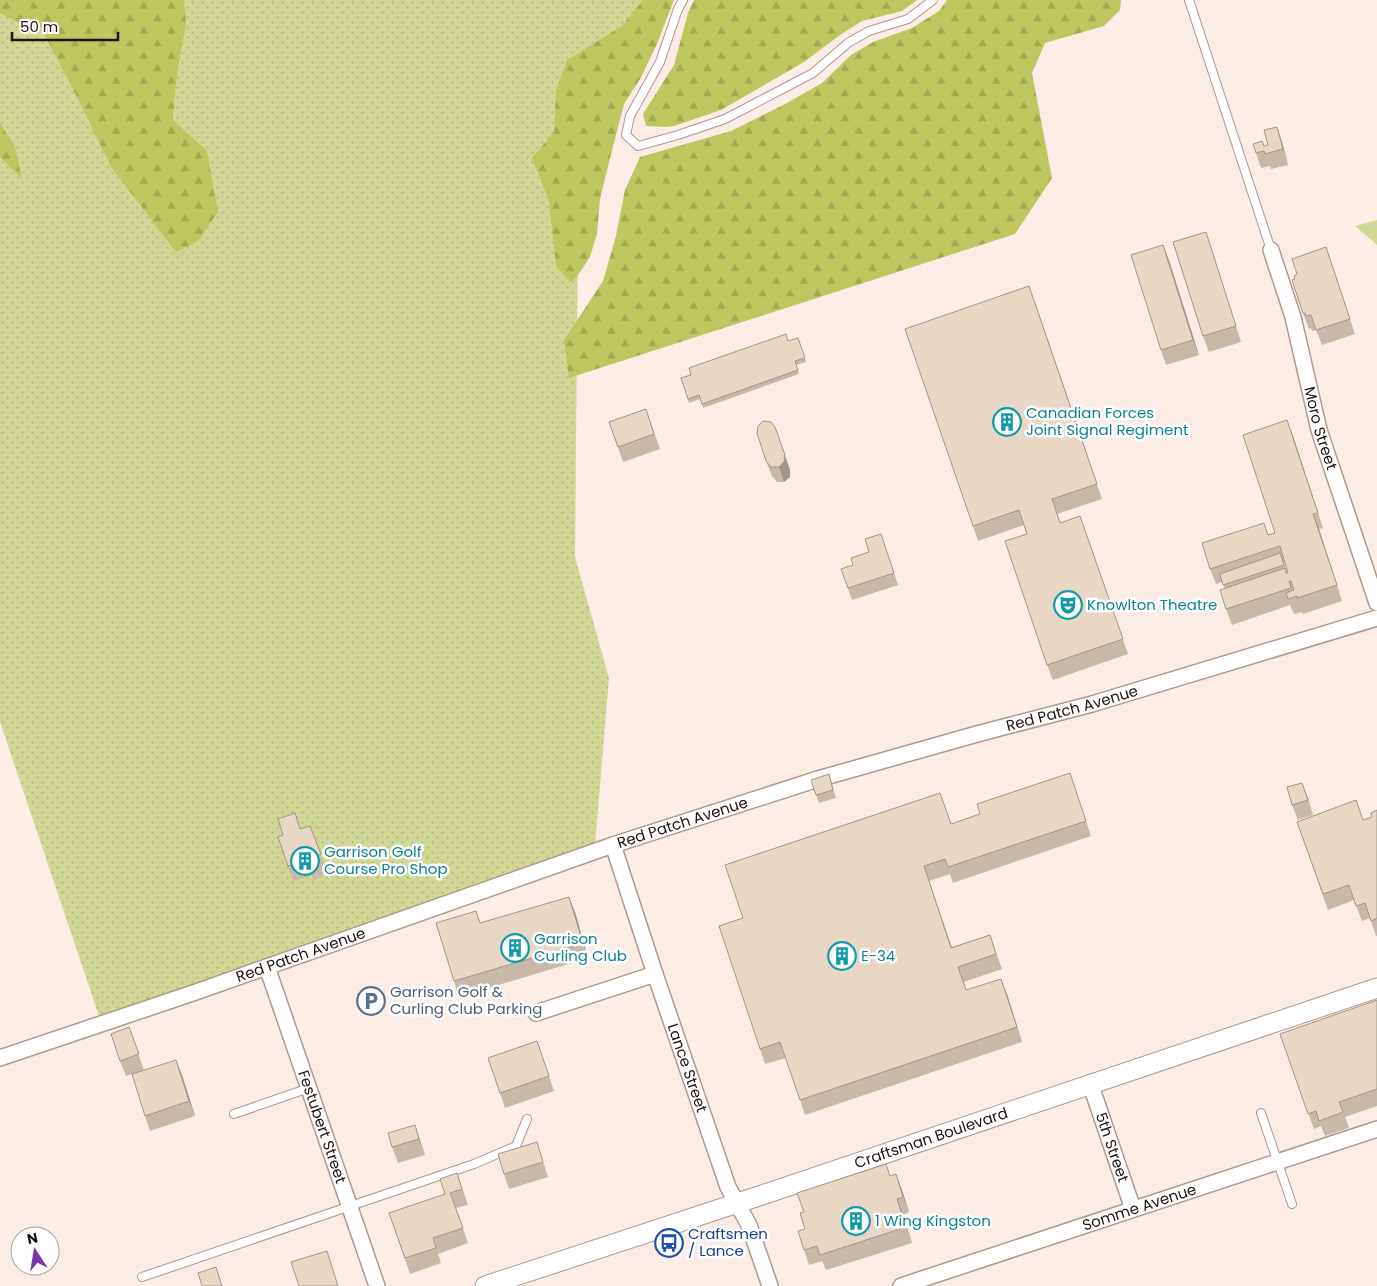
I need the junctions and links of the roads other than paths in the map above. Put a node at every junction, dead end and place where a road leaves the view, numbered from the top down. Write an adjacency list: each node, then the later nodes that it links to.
1 (683, 0): 2 (lane)
2 (933, 0)
3 (1188, 0): 4 (lane)
4 (1271, 250): 5 (street, Moro Street)
5 (1377, 603)
6 (1377, 618): 7 (street, Red Patch Avenue)
7 (613, 845): 8 (street, Red Patch Avenue); 9 (street, Lance Street)
8 (267, 967): 12 (street, Red Patch Avenue); 14 (street, Festubert Street)
9 (655, 974): 11 (street); 20 (street, Lance Street)
10 (1377, 988): 13 (street, Craftsman Boulevard)
11 (536, 1013)
12 (0, 1058)
13 (1090, 1084): 20 (street, Craftsman Boulevard); 23 (street, 5th Street)
14 (309, 1088): 16 (lane); 22 (street, Festubert Street)
15 (1261, 1113): 19 (lane)
16 (234, 1114)
17 (527, 1119): 22 (lane)
18 (1377, 1129): 19 (street, Somme Avenue)
19 (1278, 1162): 21 (lane); 23 (street, Somme Avenue)
20 (737, 1203): 26 (street, Craftsman Boulevard); 27 (street, Lance Street)
21 (1292, 1204)
22 (350, 1206): 24 (lane); 25 (street, Festubert Street)
23 (1134, 1209): 28 (street, Somme Avenue)
24 (142, 1277)
25 (377, 1286)
26 (485, 1286)
27 (770, 1286)
28 (901, 1286)

